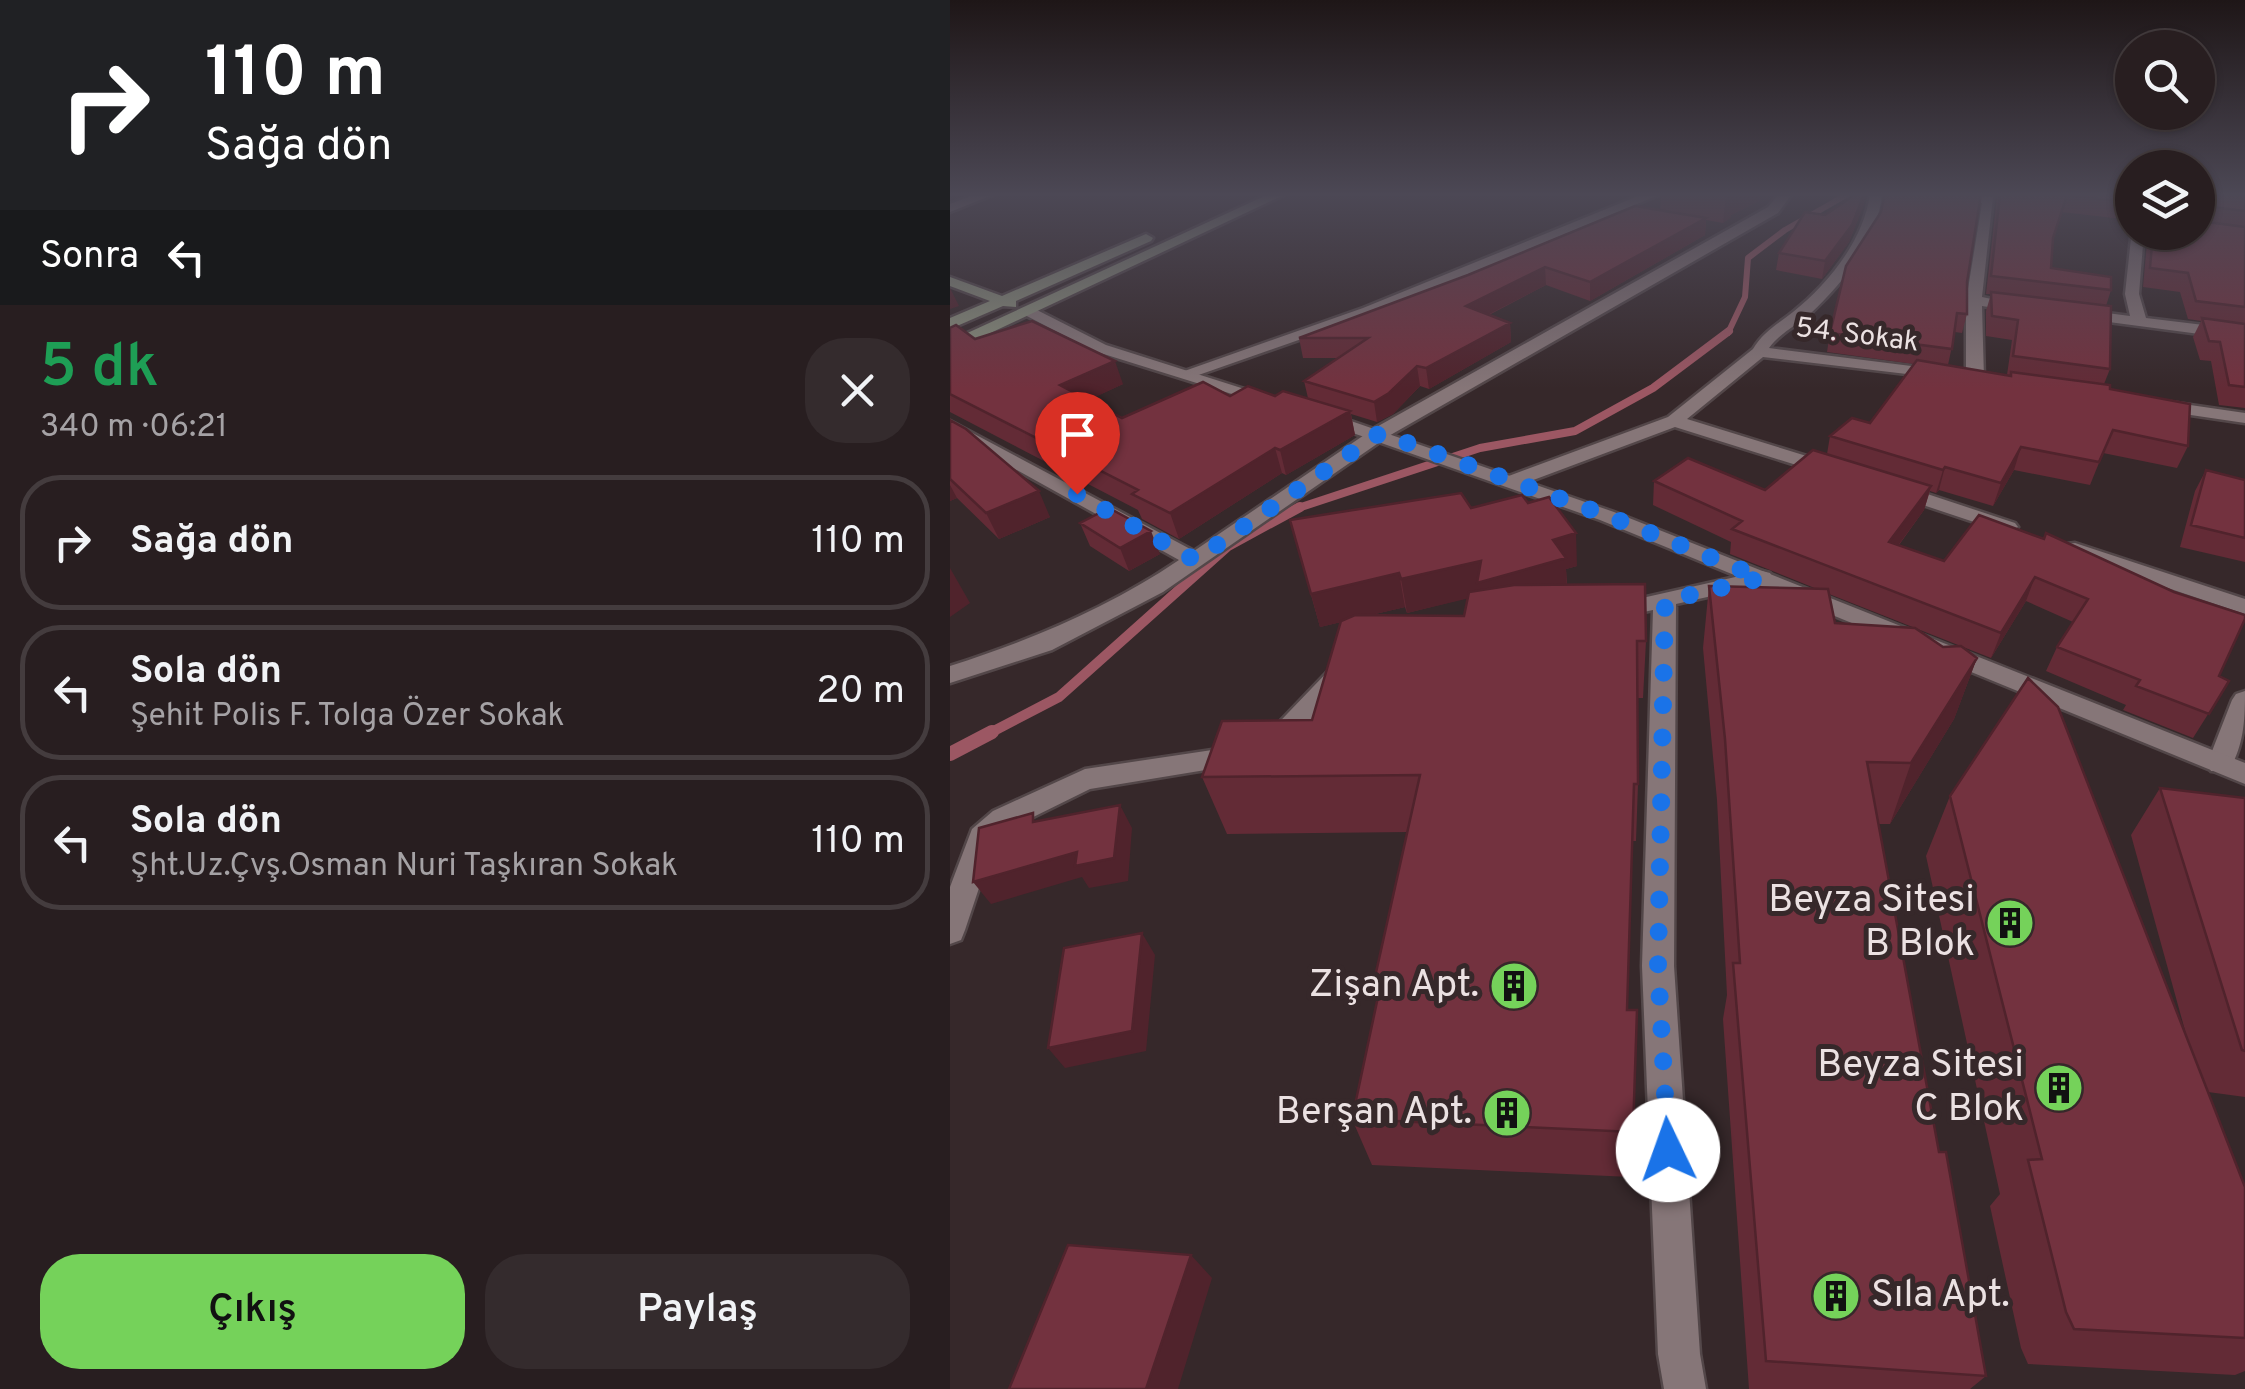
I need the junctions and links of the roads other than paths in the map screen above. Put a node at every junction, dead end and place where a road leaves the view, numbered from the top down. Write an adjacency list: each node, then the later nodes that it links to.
1 (1098, 259): 9 (main road)
2 (1142, 259): 12 (main road)
3 (1496, 259): 19 (street)
4 (1673, 259): 24 (street)
5 (1847, 259): 18 (street)
6 (1981, 259): 10 (street)
7 (2135, 259): 14 (street)
8 (950, 281): 9 (main road)
9 (1002, 300): 12 (main road); 15 (main road)
10 (1974, 301): 11 (street); 18 (street, 54. Sokak)
11 (2048, 311)
12 (1028, 312): 17 (main road); 19 (street)
13 (2066, 313): 14 (street)
14 (2140, 322): 16 (street)
15 (950, 324)
16 (2245, 335)
17 (950, 347)
18 (1759, 352): 22 (street)
19 (1184, 374): 24 (street)
20 (2134, 402): 21 (street)
21 (2245, 418)
22 (1674, 421): 25 (street); 26 (street)
23 (950, 426): 28 (street)
24 (1380, 433): 25 (street); 28 (street)
25 (1513, 481): 29 (street)
26 (2020, 531)
27 (2058, 544): 31 (street)
28 (1195, 560): 34 (street)
29 (1762, 578): 30 (street); 36 (street)
30 (1665, 601): 32 (street); 38 (street)
31 (2245, 608)
32 (1578, 619)
33 (1362, 660): 37 (street)
34 (950, 674)
35 (2245, 700): 36 (street)
36 (2233, 769)
37 (950, 930)
38 (1685, 1389)

